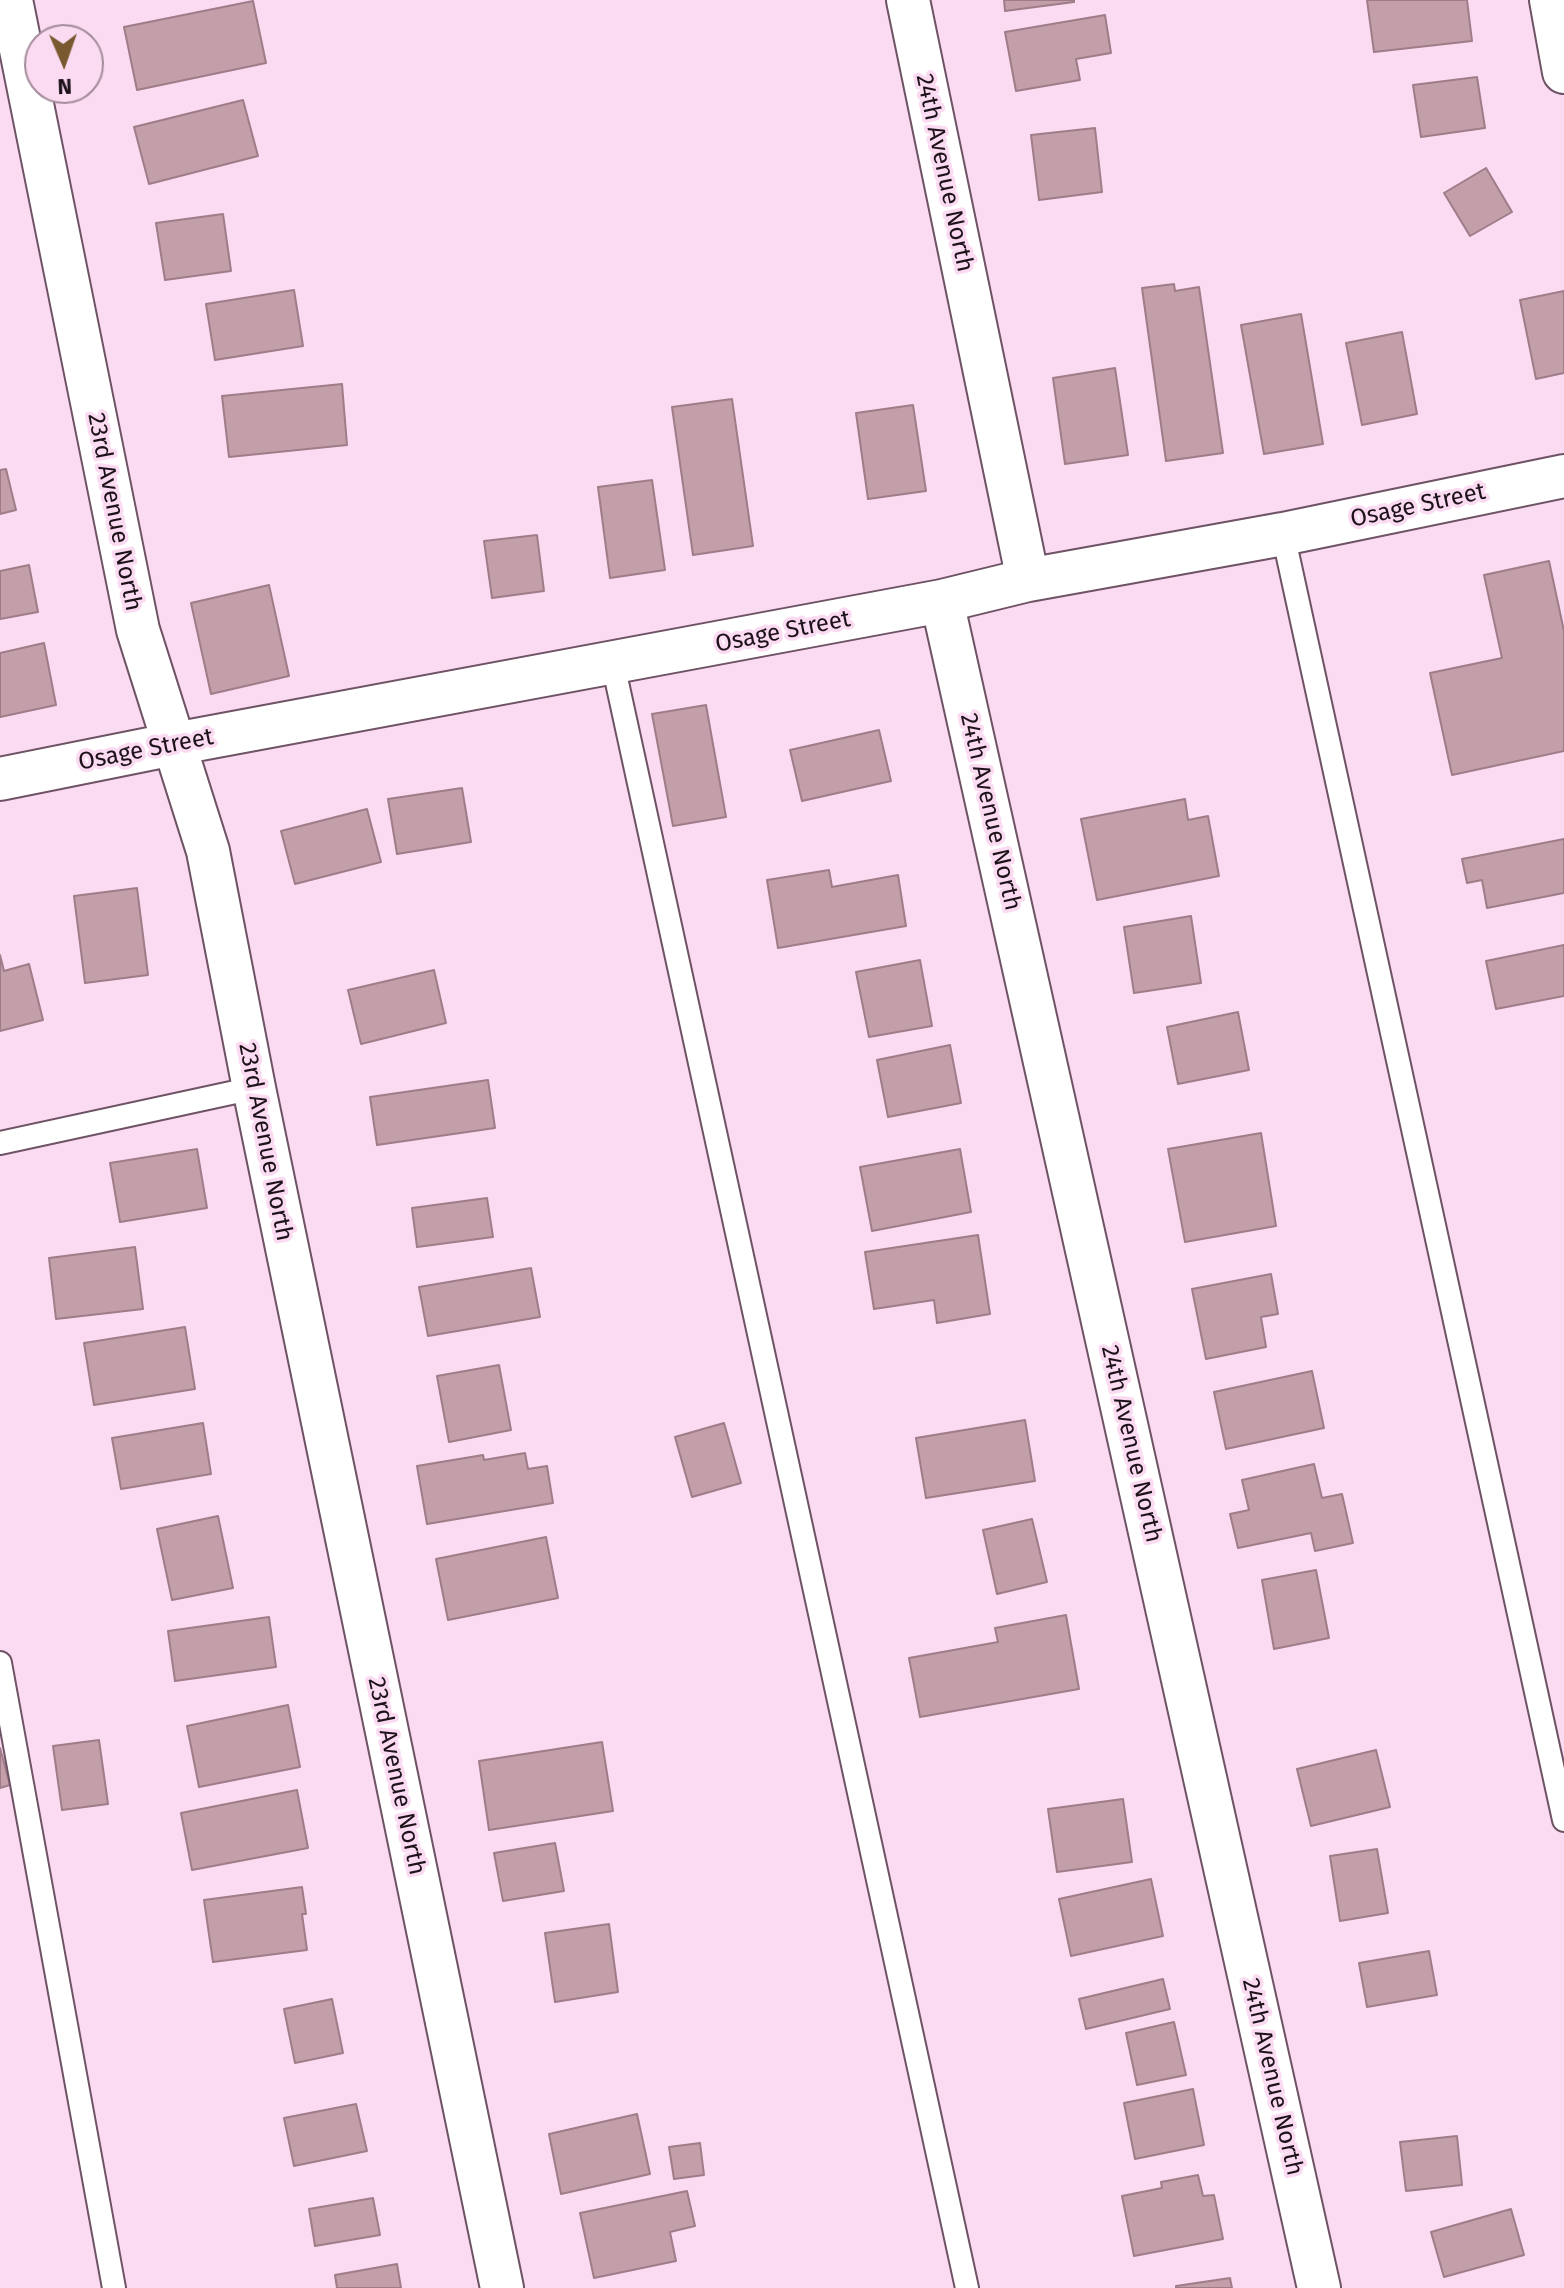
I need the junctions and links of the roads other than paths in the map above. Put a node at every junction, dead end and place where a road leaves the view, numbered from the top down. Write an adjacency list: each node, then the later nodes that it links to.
1 (11, 0): 10 (street, 23rd Avenue North)
2 (908, 0): 7 (street, 24th Avenue North)
3 (1551, 0): 4 (street)
4 (1564, 72)
5 (1564, 476): 6 (street, Osage Street)
6 (1283, 534): 7 (street, Osage Street); 15 (lane)
7 (1028, 580): 8 (street, Osage Street)
8 (942, 601): 9 (street, Osage Street); 19 (street, 24th Avenue North)
9 (613, 664): 10 (street, Osage Street); 18 (lane)
10 (174, 744): 11 (street, Osage Street); 12 (street, 23rd Avenue North)
11 (0, 779)
12 (254, 1088): 13 (lane); 17 (street, 23rd Avenue North)
13 (0, 1143)
14 (0, 1663): 16 (lane)
15 (1564, 1820)
16 (114, 2288)
17 (502, 2288)
18 (967, 2288)
19 (1319, 2288)

